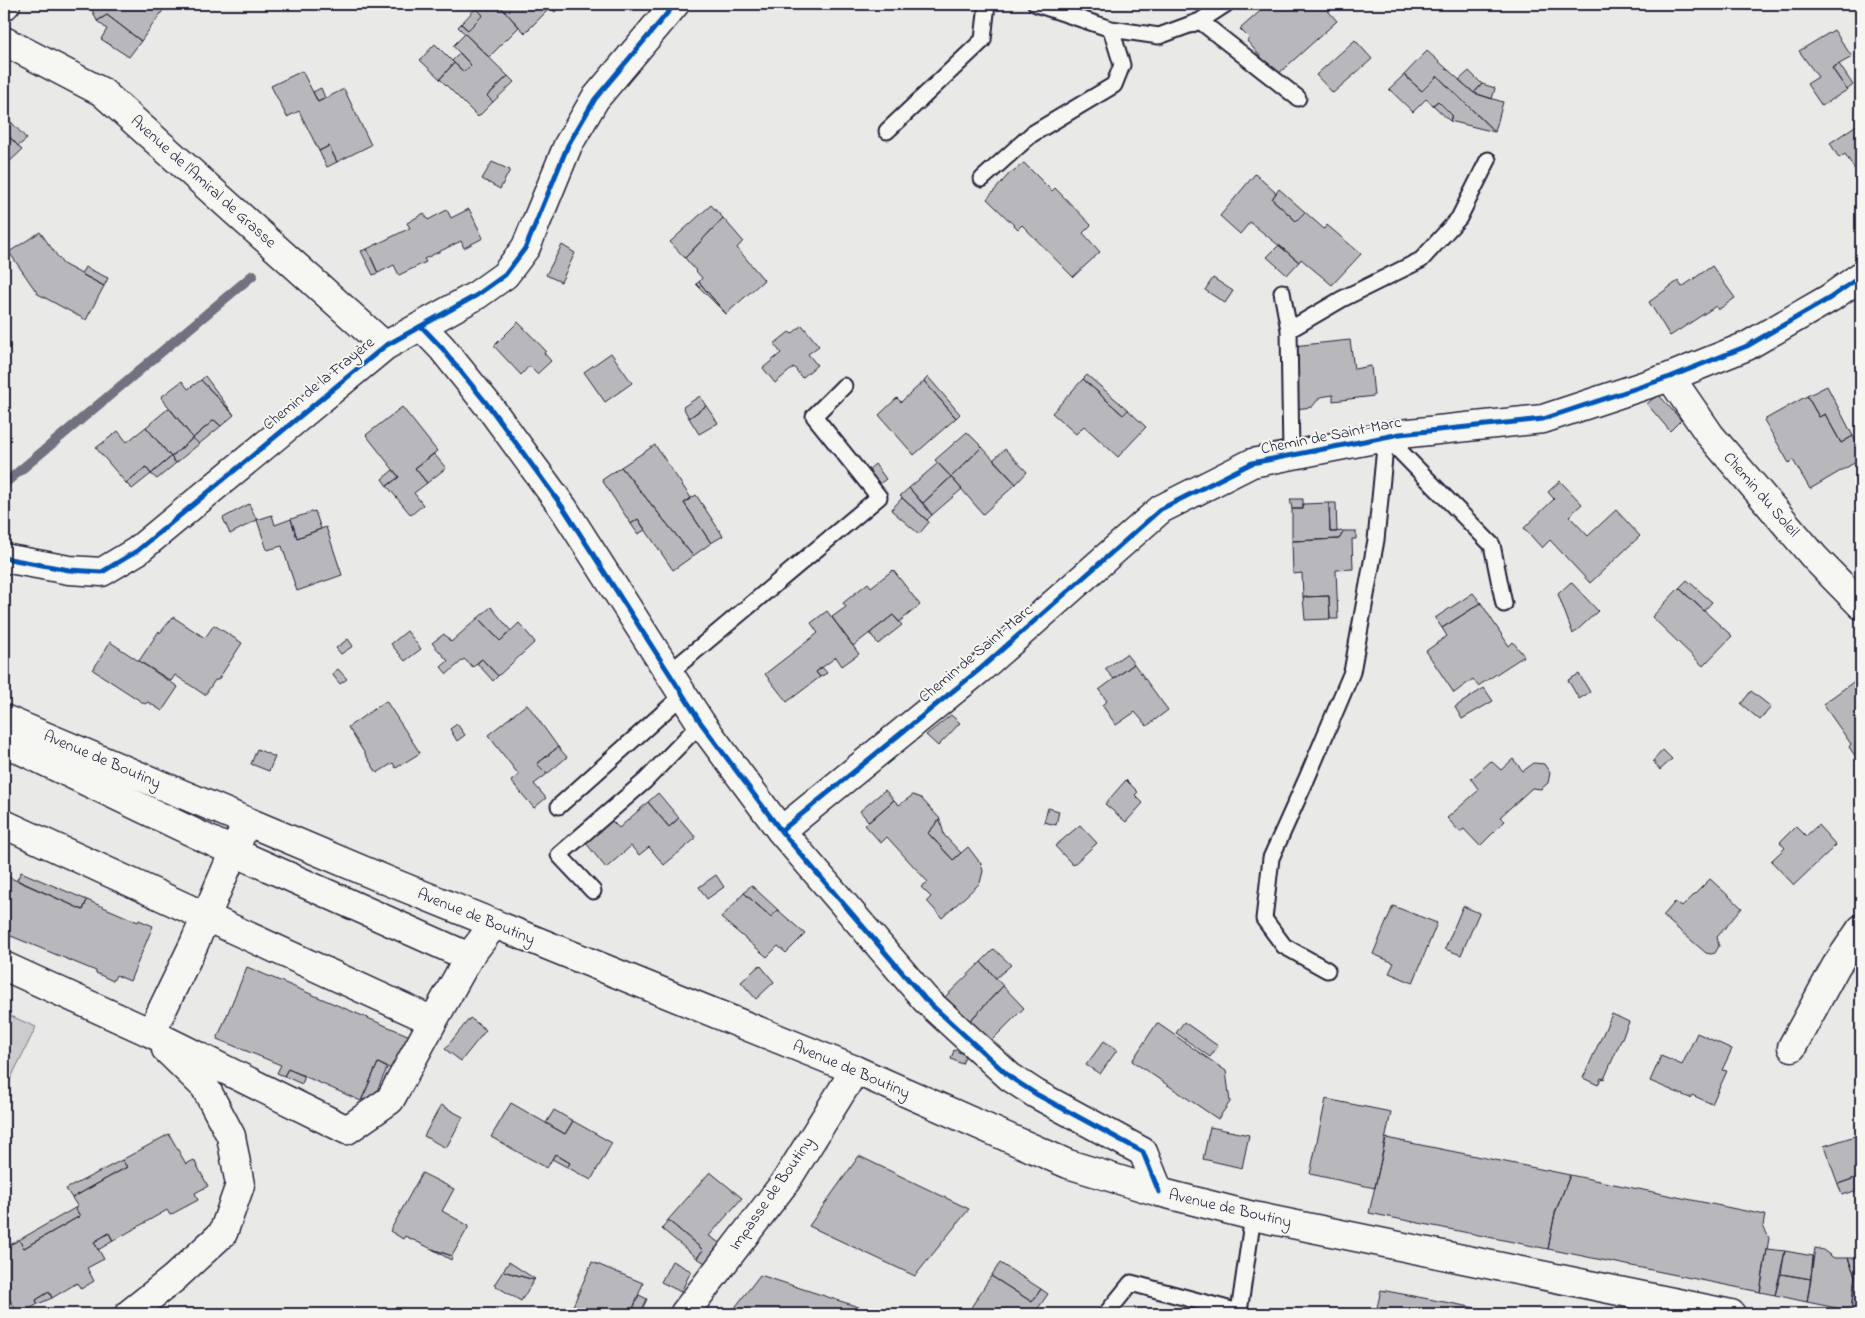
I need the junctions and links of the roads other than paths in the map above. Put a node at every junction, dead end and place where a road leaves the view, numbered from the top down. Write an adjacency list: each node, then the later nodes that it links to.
1 (675, 4): 14 (street, Chemin de la Frayère)
2 (987, 4): 9 (lane)
3 (1036, 4): 6 (lane)
4 (1226, 4): 5 (lane)
5 (1200, 21): 6 (lane); 8 (lane)
6 (1110, 29): 11 (lane)
7 (4, 41): 16 (street, Avenue de l'Amiral de Grasse)
8 (1298, 98)
9 (887, 130)
10 (1488, 160): 15 (lane)
11 (982, 180)
12 (1861, 276): 17 (street, Chemin de Saint-Marc)
13 (1282, 292): 15 (lane)
14 (421, 326): 16 (street, Chemin de la Frayère); 24 (street)
15 (1289, 330): 20 (lane)
16 (385, 346): 21 (street, Chemin de la Frayère)
17 (1670, 377): 19 (street, Chemin de Saint-Marc); 23 (street, Chemin du Soleil)
18 (844, 386): 24 (lane)
19 (1386, 437): 20 (street, Chemin de Saint-Marc); 22 (lane); 40 (lane)
20 (1291, 456): 32 (street, Chemin de Saint-Marc)
21 (4, 558)
22 (1504, 604)
23 (1861, 605)
24 (669, 673): 25 (street)
25 (684, 695): 27 (street); 29 (lane)
26 (4, 719): 30 (street, Avenue de Boutiny)
27 (701, 723): 32 (street); 34 (lane)
28 (4, 742): 33 (street)
29 (560, 806)
30 (247, 822): 33 (street); 36 (street, Avenue de Boutiny)
31 (4, 824): 35 (street)
32 (780, 831): 45 (street)
33 (234, 852): 35 (street); 38 (street)
34 (592, 891)
35 (205, 917): 41 (street); 42 (street)
36 (494, 924): 38 (street); 44 (street, Avenue de Boutiny)
37 (1861, 930): 43 (street)
38 (470, 957): 41 (street)
39 (4, 966): 42 (street)
40 (1328, 970)
41 (433, 1021): 42 (street)
42 (151, 1034): 47 (street)
43 (1792, 1047)
44 (855, 1070): 45 (street, Avenue de Boutiny); 48 (street, Impasse de Boutiny)
45 (1159, 1192): 46 (street, Avenue de Boutiny)
46 (1253, 1216): 49 (lane); 50 (street, Avenue de Boutiny)
47 (129, 1314)
48 (684, 1314)
49 (1106, 1314)
50 (1731, 1314)

